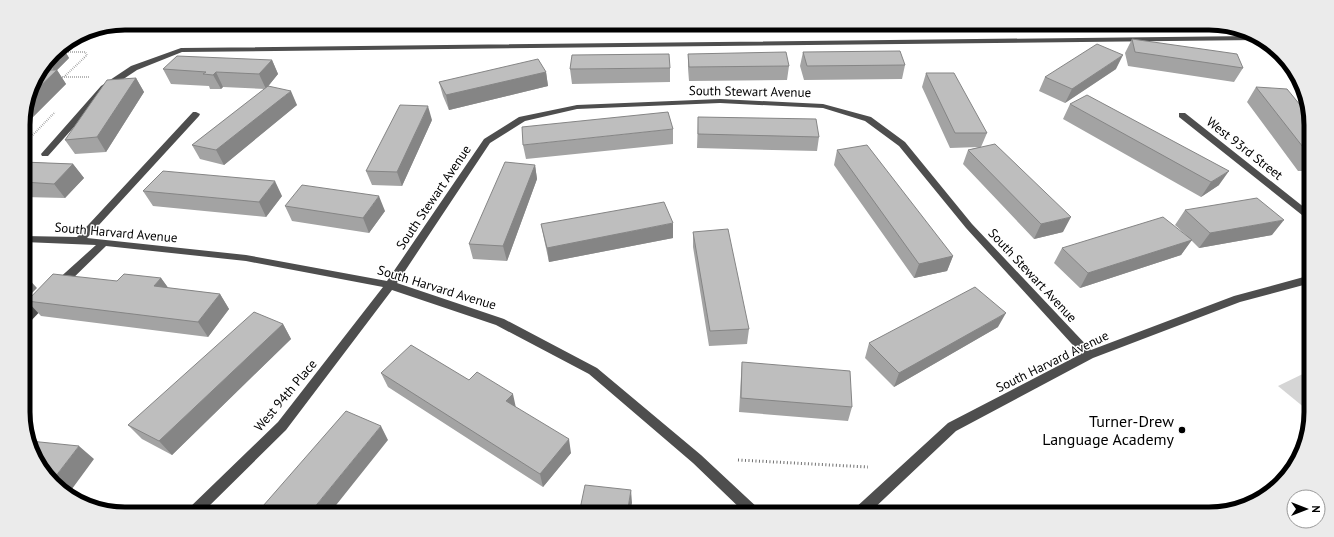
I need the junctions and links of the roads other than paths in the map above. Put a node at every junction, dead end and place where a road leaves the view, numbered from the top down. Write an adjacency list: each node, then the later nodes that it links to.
1 (1247, 38): 4 (street)
2 (196, 114): 7 (street)
3 (1182, 115): 5 (street, West 93rd Street)
4 (45, 154)
5 (1304, 212)
6 (30, 239): 7 (street, South Harvard Avenue)
7 (79, 240): 8 (street, South Harvard Avenue)
8 (104, 243): 10 (street, South Harvard Avenue); 11 (street)
9 (1304, 281): 12 (street, South Harvard Avenue)
10 (390, 285): 12 (street, South Stewart Avenue); 13 (street, West 94th Place); 14 (street, South Harvard Avenue)
11 (30, 315)
12 (1089, 355): 15 (street, South Harvard Avenue)
13 (199, 507)
14 (748, 507)
15 (866, 507)

